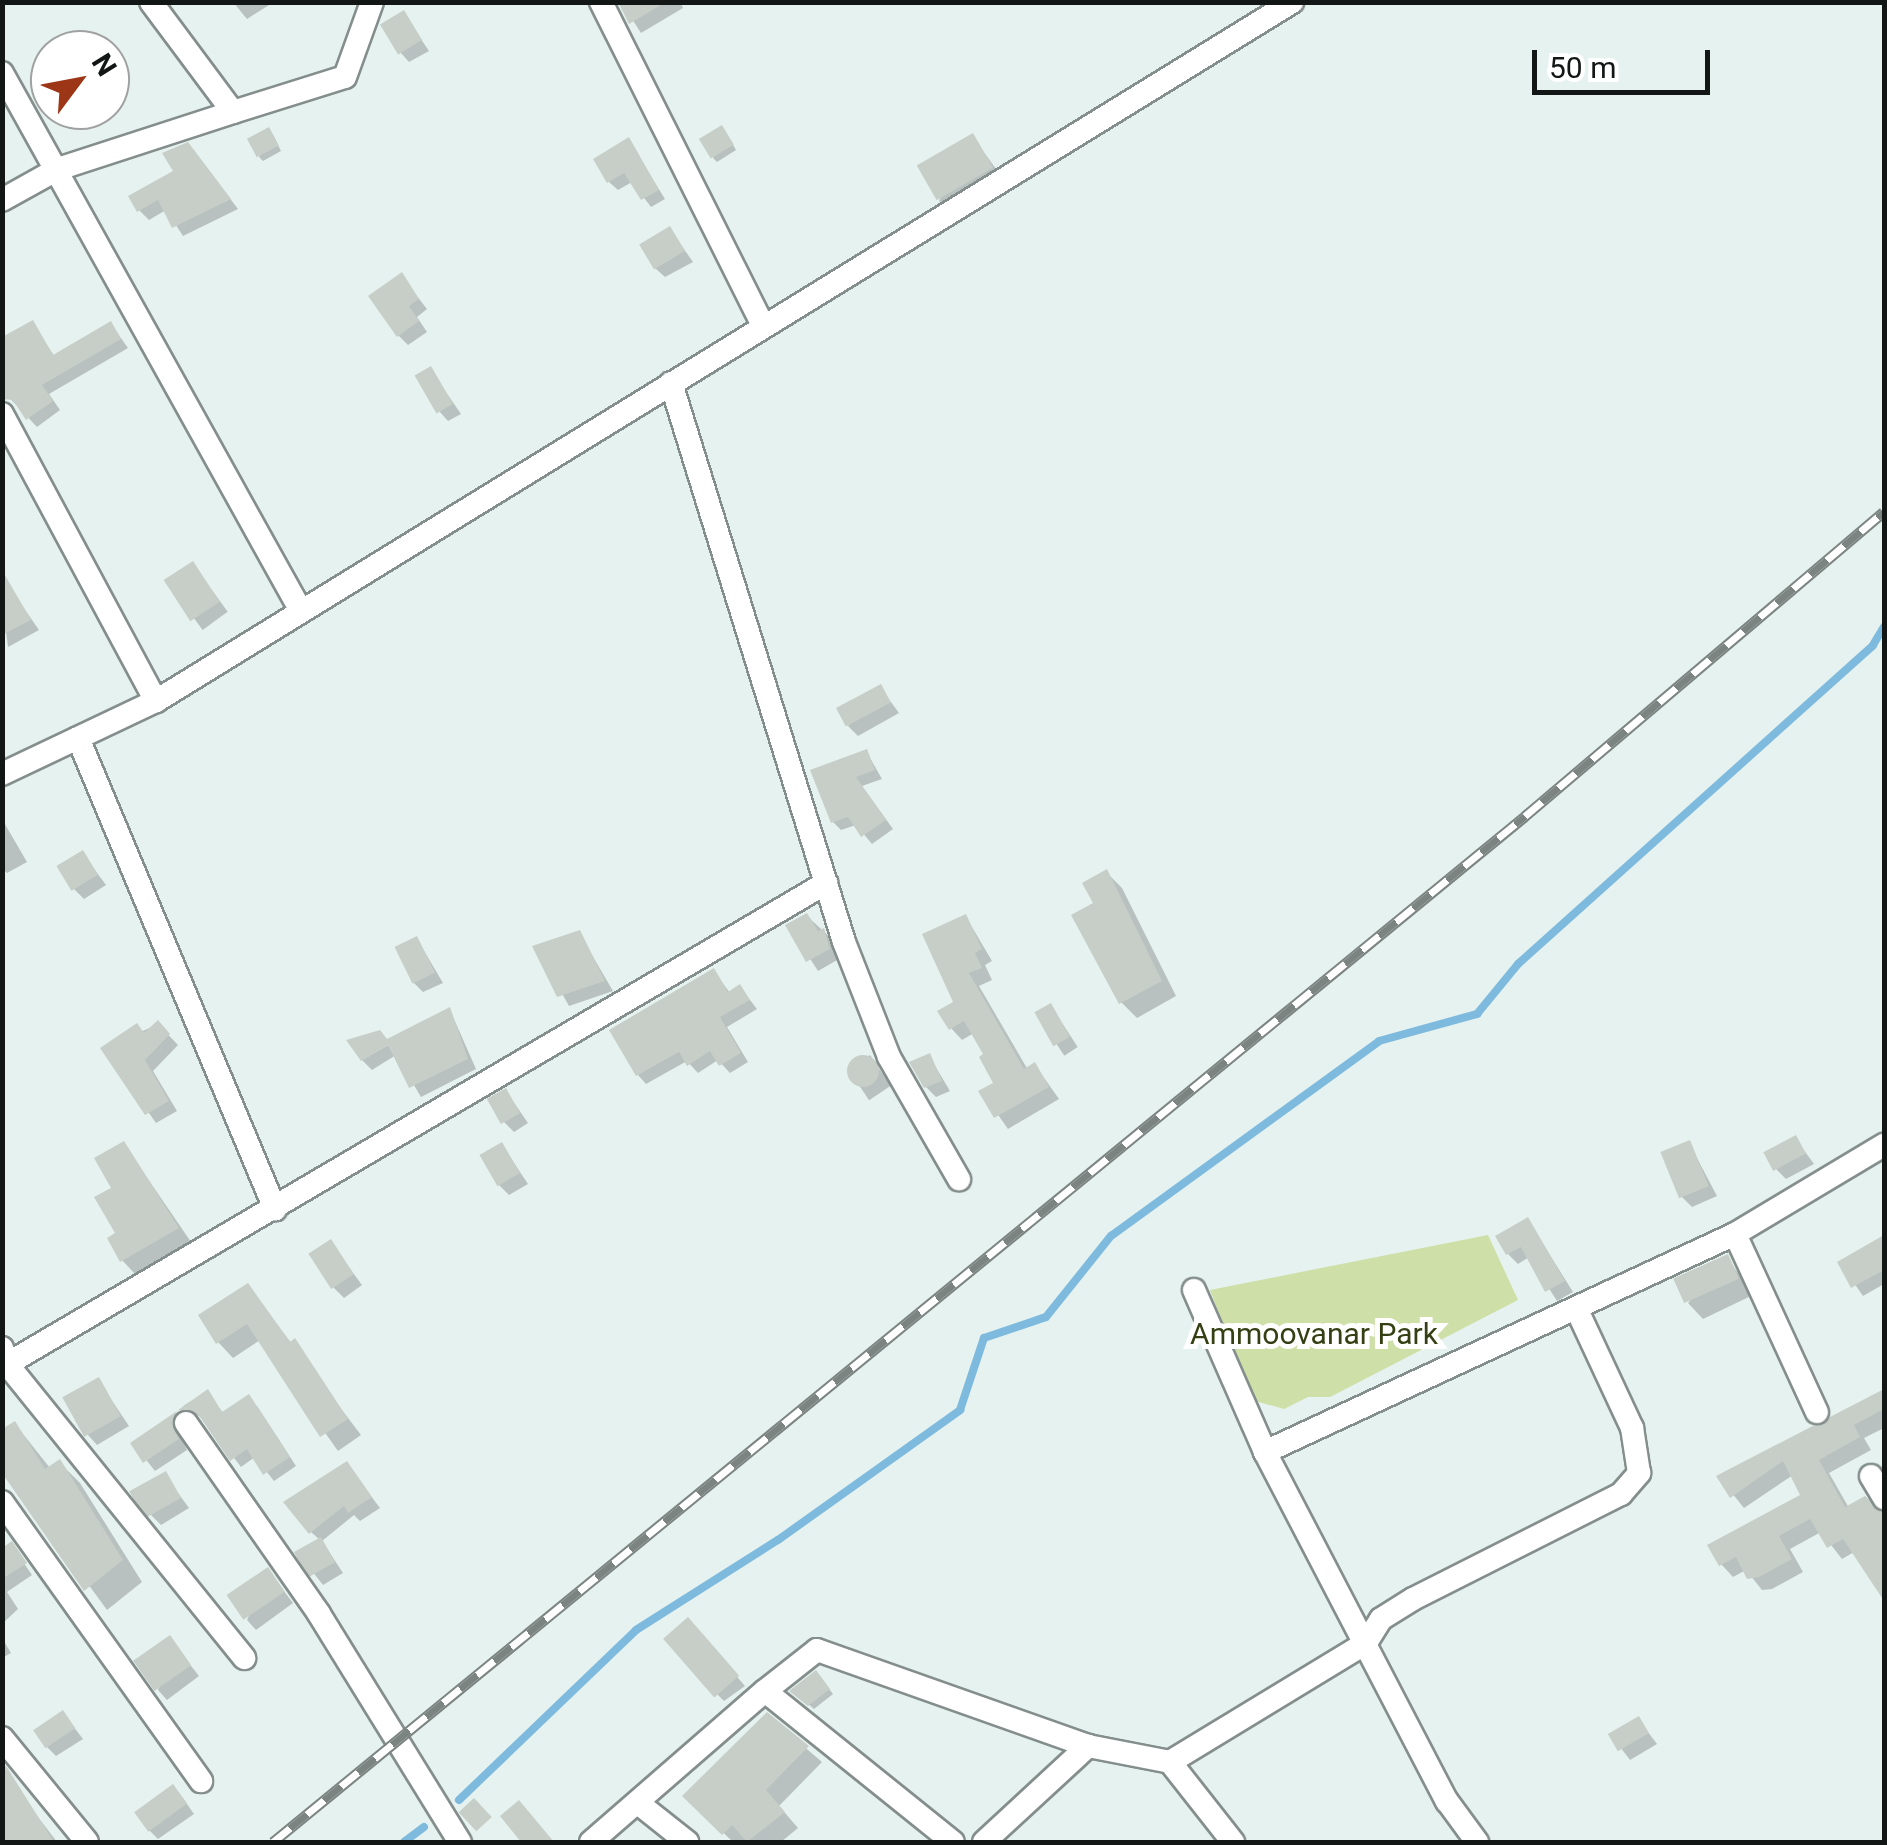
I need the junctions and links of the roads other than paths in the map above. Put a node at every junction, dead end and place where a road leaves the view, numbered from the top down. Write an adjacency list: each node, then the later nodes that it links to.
1 (151, 2): 6 (street)
2 (372, 2): 6 (street)
3 (601, 2): 9 (street)
4 (1292, 2): 9 (street)
5 (2, 73): 7 (street)
6 (233, 112): 7 (street)
7 (58, 169): 8 (street); 12 (street)
8 (2, 200)
9 (764, 326): 10 (street)
10 (671, 383): 12 (street); 16 (street)
11 (2, 414): 13 (street)
12 (301, 611): 13 (street)
13 (156, 700): 14 (street)
14 (78, 738): 15 (street); 19 (street)
15 (2, 774)
16 (826, 883): 18 (street); 19 (street)
17 (1881, 1154): 20 (street)
18 (959, 1179)
19 (275, 1209): 23 (street)
20 (1735, 1234): 22 (street); 24 (street)
21 (1194, 1290): 26 (street)
22 (1576, 1308): 26 (street); 31 (street)
23 (4, 1360): 32 (street)
24 (1817, 1412)
25 (186, 1423): 40 (street)
26 (1265, 1452): 31 (street)
27 (1870, 1476): 28 (street)
28 (1884, 1498)
29 (2, 1502): 30 (street)
30 (10, 1530): 37 (street)
31 (1366, 1643): 36 (street); 46 (street)
32 (244, 1658)
33 (765, 1690): 35 (street); 38 (street); 43 (street)
34 (2, 1738): 39 (street)
35 (1088, 1746): 36 (street); 44 (street)
36 (1170, 1762): 45 (street)
37 (201, 1781)
38 (638, 1803): 41 (street); 42 (street)
39 (87, 1842)
40 (460, 1842)
41 (592, 1842)
42 (687, 1842)
43 (953, 1842)
44 (984, 1842)
45 (1233, 1842)
46 (1477, 1842)

